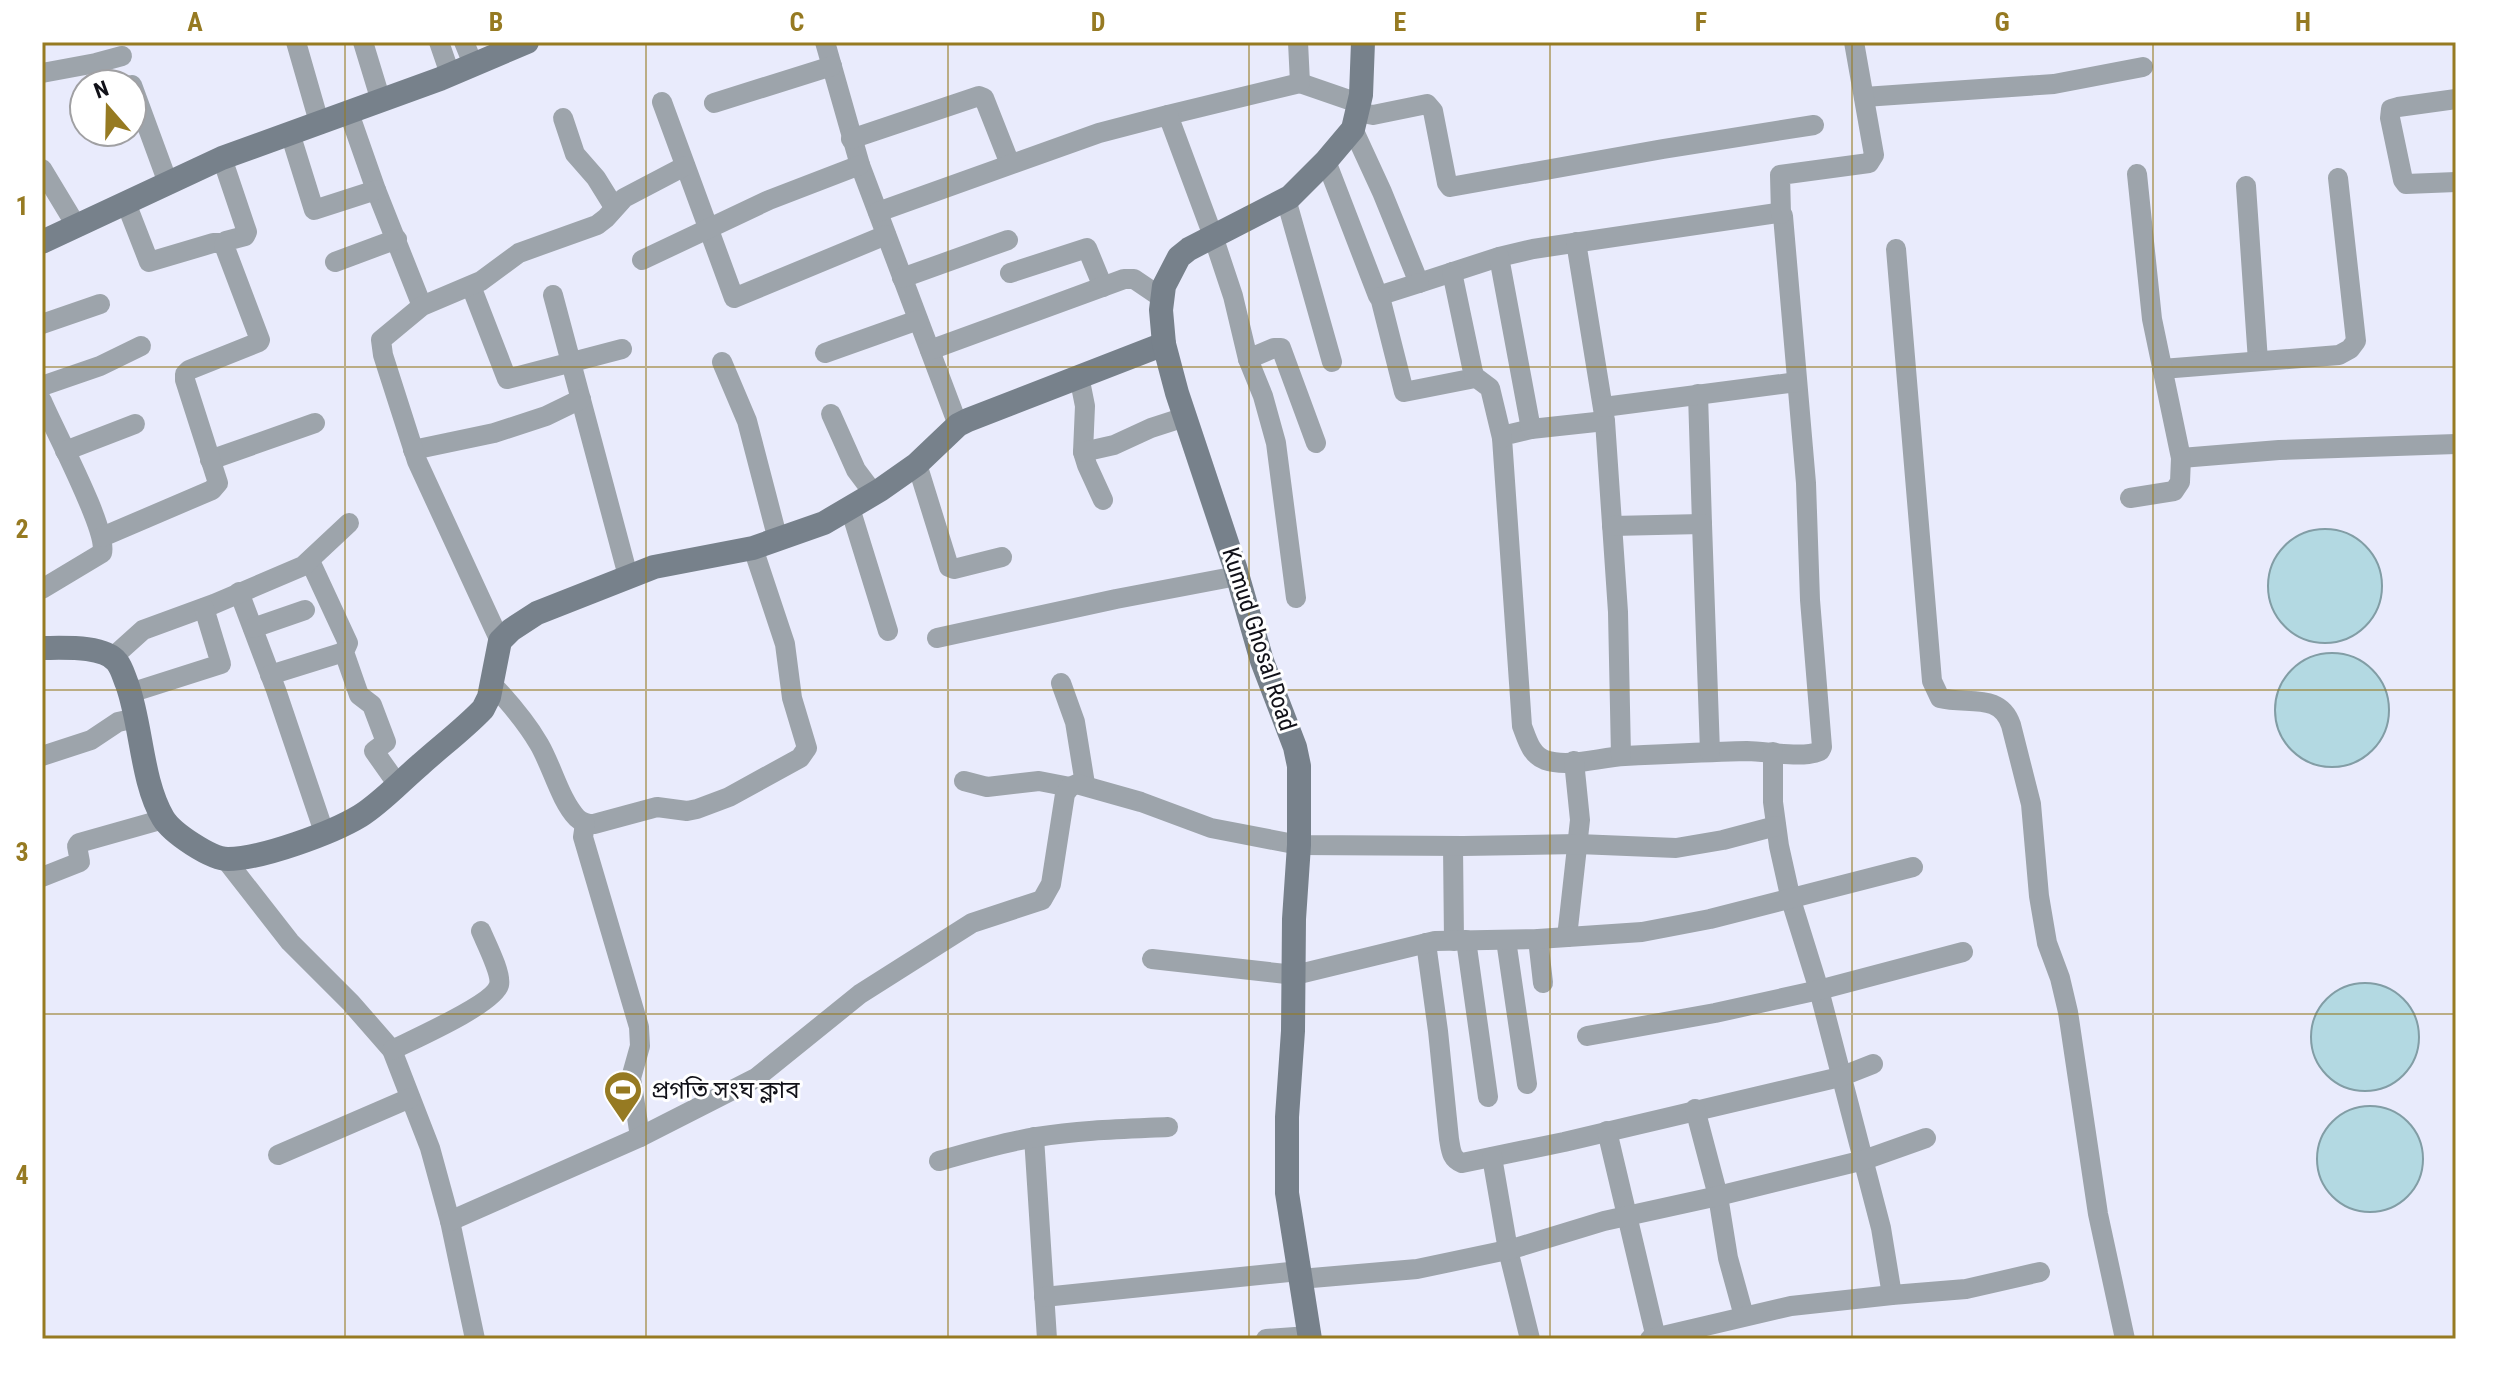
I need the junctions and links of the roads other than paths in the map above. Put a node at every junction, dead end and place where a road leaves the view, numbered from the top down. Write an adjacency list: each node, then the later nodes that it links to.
1 (296, 42): 25 (street)
2 (363, 42): 18 (street)
3 (439, 42): 14 (street)
4 (825, 42): 11 (street)
5 (1298, 42): 15 (street)
6 (1363, 42): 24 (street)
7 (1854, 42): 16 (street)
8 (522, 43): 10 (street)
9 (121, 49): 13 (street)
10 (468, 53): 14 (street)
11 (832, 66): 20 (street); 29 (street)
12 (2143, 67): 16 (street)
13 (42, 73)
14 (450, 74): 18 (street)
15 (1300, 83): 22 (street); 24 (street)
16 (1864, 97): 46 (street)
17 (2456, 99): 38 (street)
18 (381, 101): 21 (street)
19 (662, 102): 34 (street)
20 (714, 103)
21 (349, 113): 25 (street); 41 (street)
22 (1168, 115): 32 (street); 50 (street)
23 (563, 118): 44 (street)
24 (1355, 121): 26 (street); 31 (street, Kumud Ghosal Road); 63 (street)
25 (319, 122): 28 (street)
26 (1814, 125)
27 (148, 128): 39 (street)
28 (290, 133): 30 (street); 41 (street)
29 (851, 139): 32 (street); 33 (street)
30 (222, 158): 39 (street); 55 (street)
31 (1326, 161): 42 (street, Kumud Ghosal Road); 67 (street)
32 (1010, 164): 45 (street)
33 (860, 165): 45 (street); 48 (street)
34 (685, 166): 44 (street); 48 (street)
35 (42, 169): 47 (street)
36 (2137, 174): 83 (street)
37 (2338, 178): 79 (street)
38 (2456, 182)
39 (168, 183): 43 (street)
40 (2246, 186): 79 (street)
41 (376, 190): 51 (street)
42 (1286, 199): 50 (street, Kumud Ghosal Road); 82 (street)
43 (126, 203): 47 (street); 55 (street)
44 (614, 207): 64 (street)
45 (878, 212): 49 (street)
46 (1781, 214): 54 (street); 86 (street)
47 (77, 227): 53 (street)
48 (709, 229): 49 (street); 58 (street)
49 (886, 235): 62 (street)
50 (1213, 236): 68 (street, Kumud Ghosal Road); 78 (street)
51 (397, 239): 59 (street); 70 (street)
52 (1008, 240): 62 (street)
53 (42, 242)
54 (1576, 242): 57 (street); 92 (street)
55 (224, 243): 105 (street)
56 (1896, 249): 200 (street)
57 (1499, 257): 60 (street); 97 (street)
58 (642, 260)
59 (335, 262)
60 (1452, 272): 63 (street); 85 (street)
61 (1010, 273): 65 (street)
62 (902, 278): 71 (street)
63 (1419, 283): 67 (street)
64 (471, 286): 70 (street); 80 (street)
65 (1103, 287): 68 (street); 76 (street)
66 (553, 295): 80 (street)
67 (1380, 297): 85 (street)
68 (1162, 298): 73 (street, Kumud Ghosal Road)
69 (100, 304): 72 (street)
70 (422, 306): 101 (street)
71 (918, 320): 76 (street); 77 (street)
72 (42, 324)
73 (1164, 344): 84 (street); 93 (street, Kumud Ghosal Road)
74 (141, 346): 87 (street)
75 (622, 349): 80 (street)
76 (930, 350): 96 (street)
77 (825, 353)
78 (1248, 359): 99 (street); 123 (street)
79 (2258, 361): 83 (street)
80 (571, 362): 89 (street)
81 (722, 362): 115 (street)
82 (1332, 362)
83 (2162, 369): 104 (street)
84 (1079, 376): 96 (street); 103 (street)
85 (1474, 376): 98 (street)
86 (1797, 382): 88 (street); 139 (street)
87 (42, 386)
88 (1698, 394): 92 (street); 112 (street)
89 (581, 399): 101 (street); 119 (street)
90 (42, 401): 102 (street)
91 (831, 414): 107 (street)
92 (1604, 414): 97 (street); 113 (street)
93 (1185, 417): 103 (street); 120 (street, Kumud Ghosal Road)
94 (315, 423): 105 (street)
95 (135, 424): 102 (street)
96 (958, 425): 106 (street)
97 (1531, 429): 98 (street)
98 (1502, 438): 142 (street)
99 (1316, 443)
100 (2456, 444): 104 (street)
101 (413, 450): 129 (street)
102 (65, 451): 114 (street)
103 (1083, 452): 109 (street)
104 (2181, 458): 108 (street)
105 (210, 460): 114 (street)
106 (917, 464): 107 (street); 117 (street)
107 (874, 494): 110 (street)
108 (2130, 498)
109 (1103, 500)
110 (850, 508): 115 (street); 127 (street)
111 (349, 523): 118 (street)
112 (1702, 524): 113 (street); 138 (street)
113 (1612, 526): 141 (street)
114 (102, 537): 121 (street)
115 (778, 540): 116 (street)
116 (753, 548): 119 (street); 147 (street)
117 (1002, 557)
118 (310, 561): 122 (street); 131 (street)
119 (628, 576): 129 (street)
120 (1237, 576): 128 (street); 151 (street, Kumud Ghosal Road)
121 (42, 589)
122 (239, 592): 124 (street); 126 (street)
123 (1296, 598)
124 (204, 608): 132 (street); 136 (street)
125 (305, 610): 126 (street)
126 (253, 628): 133 (street)
127 (888, 631)
128 (937, 638)
129 (500, 641): 135 (street)
130 (42, 648): 132 (street)
131 (344, 652): 133 (street); 144 (street)
132 (113, 657): 136 (street)
133 (270, 675): 149 (street)
134 (1061, 683): 145 (street)
135 (492, 684): 144 (street); 147 (street)
136 (130, 693): 137 (street)
137 (136, 718): 140 (street); 146 (street)
138 (1710, 752): 139 (street); 141 (street)
139 (1773, 752): 148 (street)
140 (42, 756)
141 (1621, 756): 142 (street)
142 (1574, 761): 150 (street)
143 (964, 781): 145 (street)
144 (398, 785): 149 (street)
145 (1077, 786): 151 (street); 178 (street)
146 (164, 819): 153 (street); 155 (street)
147 (585, 824): 178 (street)
148 (1776, 826): 150 (street); 156 (street)
149 (324, 832): 153 (street)
150 (1578, 844): 152 (street); 158 (street)
151 (1299, 845): 152 (street); 165 (street, Kumud Ghosal Road)
152 (1453, 846): 161 (street)
153 (226, 860): 169 (street)
154 (1913, 867): 156 (street)
155 (42, 877)
156 (1791, 900): 158 (street); 167 (street)
157 (481, 931): 169 (street)
158 (1567, 937): 159 (street)
159 (1538, 939): 160 (street); 166 (street)
160 (1506, 940): 161 (street); 172 (street)
161 (1460, 941): 162 (street); 173 (street)
162 (1426, 943): 165 (street); 182 (street)
163 (1963, 952): 167 (street)
164 (1152, 959): 165 (street)
165 (1295, 975): 190 (street, Kumud Ghosal Road)
166 (1543, 983)
167 (1819, 990): 168 (street); 171 (street)
168 (1587, 1036)
169 (392, 1050): 174 (street)
170 (1873, 1064): 171 (street)
171 (1840, 1077): 175 (street); 183 (street)
172 (1527, 1084)
173 (1488, 1097)
174 (410, 1098): 181 (street); 187 (street)
175 (1695, 1109): 177 (street); 185 (street)
176 (1168, 1127): 179 (street)
177 (1607, 1131): 182 (street); 186 (street)
178 (640, 1137): 187 (street)
179 (1034, 1137): 184 (street); 192 (street)
180 (1926, 1138): 183 (street)
181 (278, 1155)
182 (1492, 1157): 188 (street)
183 (1864, 1160): 185 (street); 191 (street)
184 (939, 1161)
185 (1718, 1196): 186 (street); 193 (street)
186 (1626, 1216): 188 (street); 195 (street)
187 (450, 1221): 196 (street)
188 (1508, 1250): 190 (street); 199 (street)
189 (2040, 1272): 191 (street)
190 (1299, 1275): 192 (street); 194 (street, Kumud Ghosal Road)
191 (1892, 1295): 193 (street)
192 (1044, 1297): 197 (street)
193 (1744, 1316): 195 (street)
194 (1310, 1338): 198 (street)
195 (1653, 1338)
196 (475, 1339)
197 (1047, 1339)
198 (1266, 1339)
199 (1530, 1339)
200 (2125, 1339)

